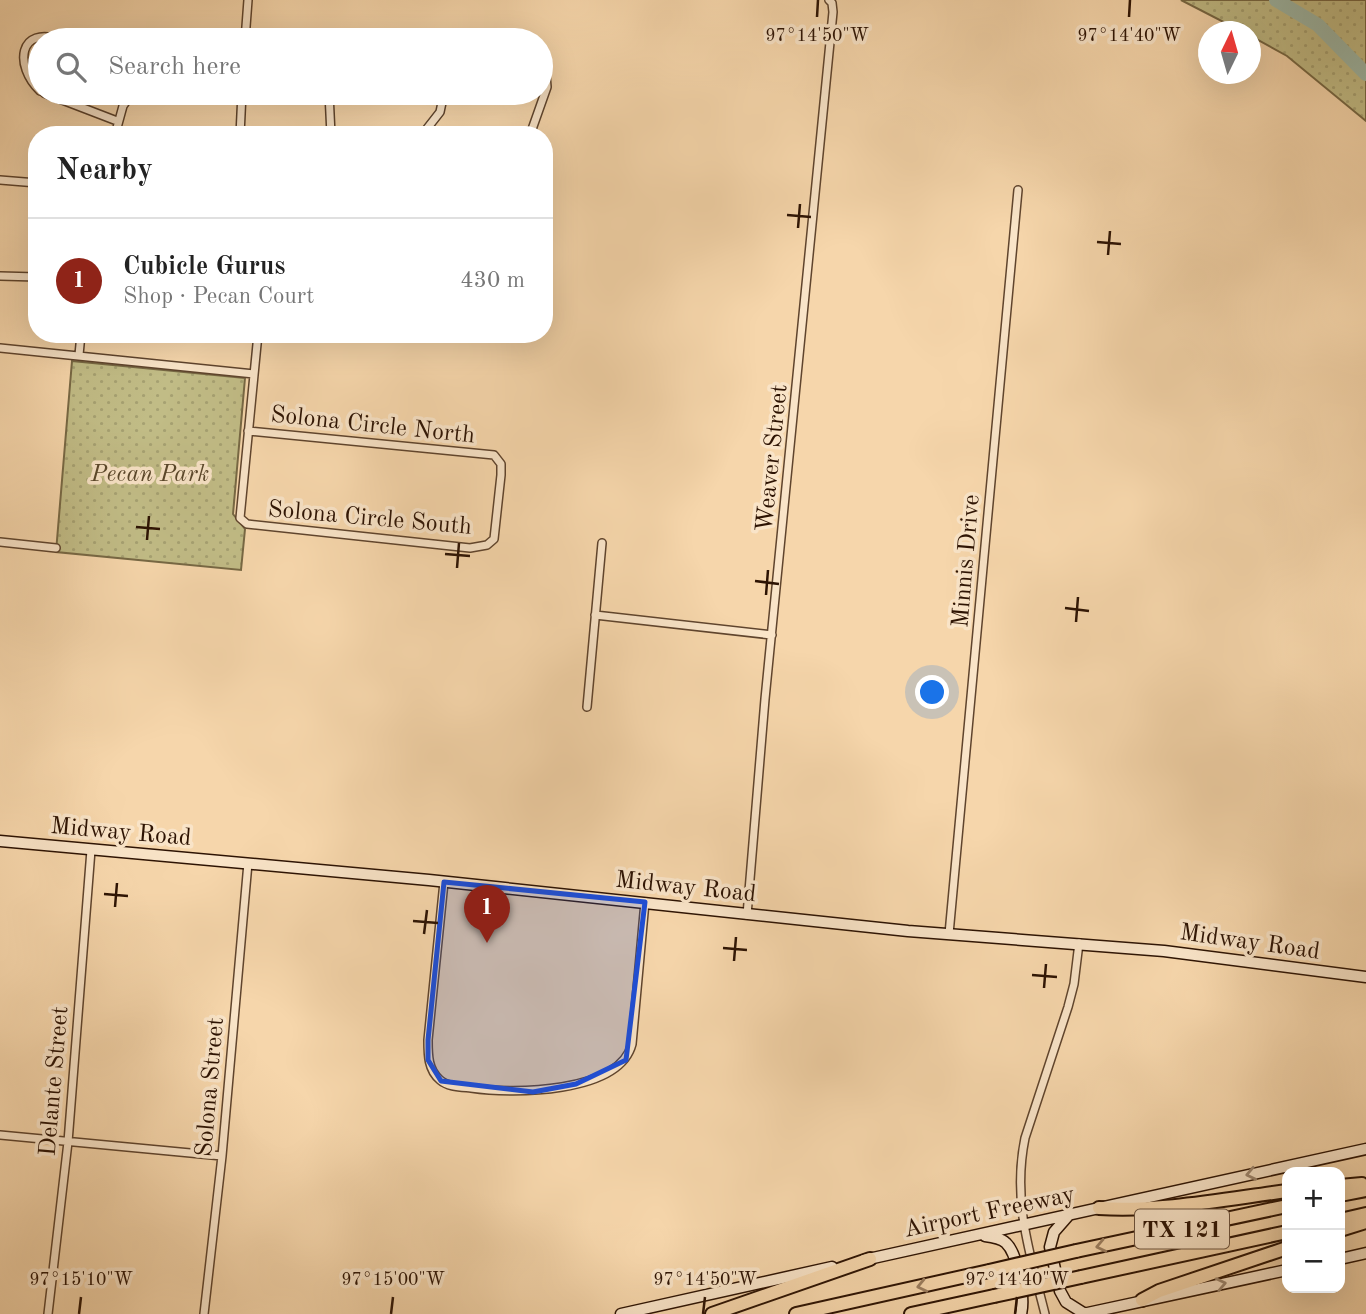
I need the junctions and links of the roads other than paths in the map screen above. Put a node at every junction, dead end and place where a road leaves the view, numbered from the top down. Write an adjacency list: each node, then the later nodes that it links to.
1 (248, 0): 3 (street)
2 (830, 3): 34 (street, Weaver Street)
3 (246, 28)
4 (28, 43): 5 (street)
5 (28, 74)
6 (76, 105): 12 (street)
7 (124, 105): 12 (street)
8 (241, 105): 14 (street)
9 (330, 105): 15 (street)
10 (441, 105): 16 (street)
11 (540, 105): 17 (street)
12 (117, 121): 13 (street)
13 (116, 126)
14 (240, 126)
15 (331, 126)
16 (429, 126)
17 (533, 126)
18 (0, 180): 19 (street)
19 (28, 182)
20 (1018, 190): 42 (street, Minnis Drive)
21 (0, 276): 22 (street)
22 (28, 277)
23 (80, 343): 26 (street)
24 (257, 343): 27 (street)
25 (0, 348): 26 (street)
26 (79, 355): 27 (street)
27 (254, 374): 28 (street)
28 (248, 431): 29 (street, Solona Circle North); 29 (street, Solona Circle South)
29 (494, 455)
30 (0, 542): 32 (street)
31 (602, 543): 33 (street)
32 (57, 548)
33 (595, 615): 34 (street); 35 (street)
34 (772, 635): 41 (street, Weaver Street)
35 (587, 707)
36 (0, 841): 37 (main road, Midway Road)
37 (91, 850): 38 (main road, Midway Road); 46 (street, Delante Street)
38 (248, 863): 39 (main road, Midway Road); 48 (street, Solona Street)
39 (444, 882): 40 (main road, Midway Road); 40 (street)
40 (645, 902): 41 (main road, Midway Road)
41 (747, 915): 42 (main road, Midway Road)
42 (949, 934): 43 (main road, Midway Road)
43 (1079, 943): 44 (main road, Midway Road); 60 (street)
44 (1366, 977)
45 (0, 1135): 46 (street)
46 (68, 1142): 48 (street); 70 (street, Delante Street)
47 (1366, 1149): 55 (main road, Airport Freeway, one-way to 55)
48 (222, 1156): 71 (street, Solona Street)
49 (1366, 1183): 50 (highway)
50 (1345, 1185)
51 (1366, 1190): 53 (highway)
52 (1282, 1192): 55 (highway)
53 (1345, 1194)
54 (1282, 1207): 74 (highway, TX 121, one-way to 74, bridge)
55 (1098, 1208): 57 (main road, Airport Freeway)
56 (1366, 1214): 58 (highway)
57 (1068, 1215): 60 (main road, Airport Freeway); 78 (main road)
58 (1345, 1219)
59 (1366, 1222): 61 (highway)
60 (1023, 1225): 63 (main road, Airport Freeway); 77 (street)
61 (1345, 1228)
62 (1282, 1233): 75 (highway, TX 121, bridge)
63 (977, 1235): 67 (main road, Airport Freeway); 76 (main road)
64 (1282, 1250): 69 (highway)
65 (1366, 1253): 66 (main road)
66 (1345, 1258)
67 (870, 1259): 72 (main road, Airport Freeway); 73 (highway)
68 (1282, 1271): 69 (main road, one-way to 68)
69 (1142, 1300): 78 (main road)
70 (48, 1314)
71 (204, 1314)
72 (621, 1314)
73 (712, 1314)
74 (796, 1314)
75 (911, 1314)
76 (1021, 1314)
77 (1045, 1314)
78 (1084, 1314)

